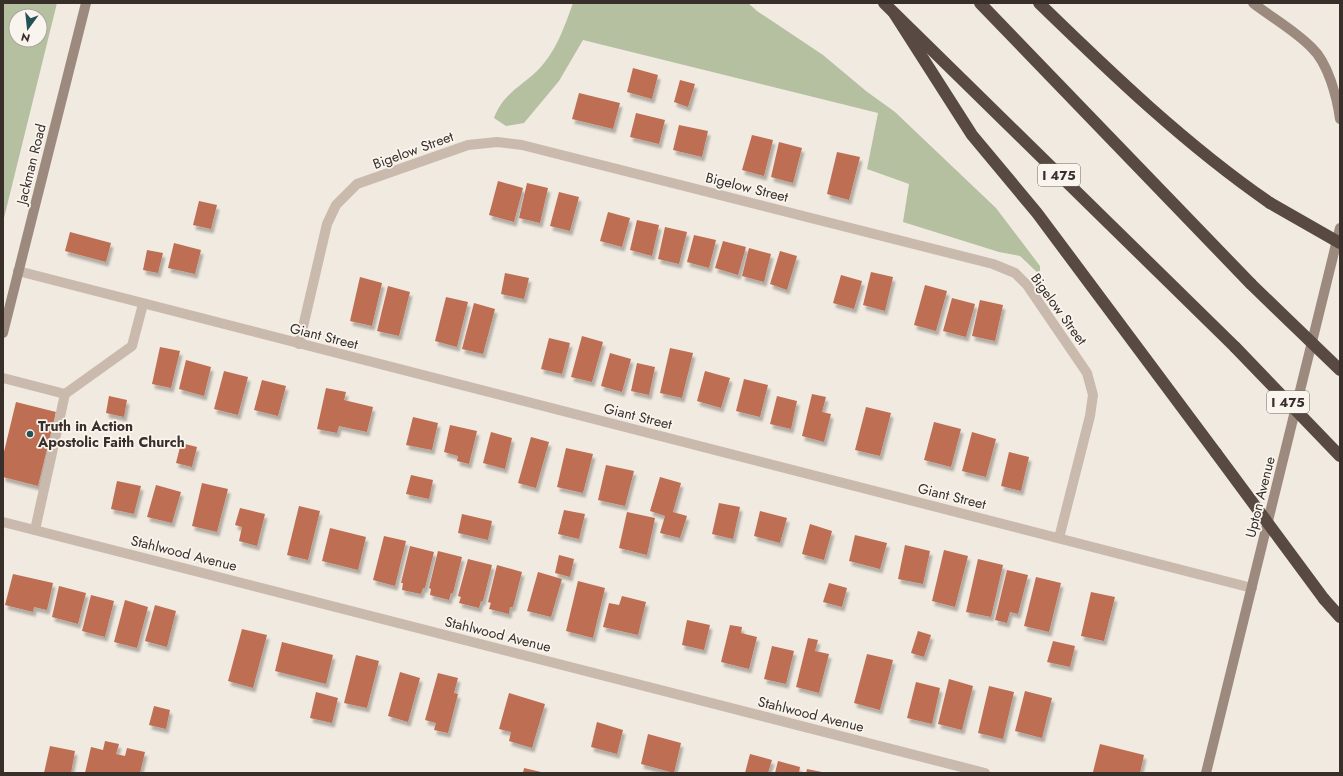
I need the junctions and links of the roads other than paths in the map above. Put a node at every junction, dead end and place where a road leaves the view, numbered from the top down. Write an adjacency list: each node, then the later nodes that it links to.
1 (86, 3): 10 (main road, Jackman Road)
2 (884, 3): 6 (highway, I 475)
3 (1039, 3): 9 (highway, bridge)
4 (1253, 3): 7 (main road)
5 (984, 6): 14 (highway, bridge)
6 (894, 13): 17 (highway, I 475, bridge); 22 (highway, bridge)
7 (1340, 118)
8 (1340, 228): 21 (main road, Upton Avenue)
9 (1340, 243)
10 (18, 271): 11 (street, Giant Street); 12 (main road, Jackman Road)
11 (143, 304): 13 (street, Giant Street); 16 (street)
12 (3, 333)
13 (299, 344): 20 (street, Giant Street); 20 (street, Bigelow Street)
14 (1340, 370)
15 (3, 378): 16 (street)
16 (65, 394): 19 (street)
17 (1340, 456)
18 (3, 522): 19 (street, Stahlwood Avenue)
19 (35, 530): 23 (street, Stahlwood Avenue)
20 (1059, 538): 21 (street, Giant Street)
21 (1252, 588): 24 (main road, Upton Avenue)
22 (1340, 617)
23 (985, 773)
24 (1206, 773)

